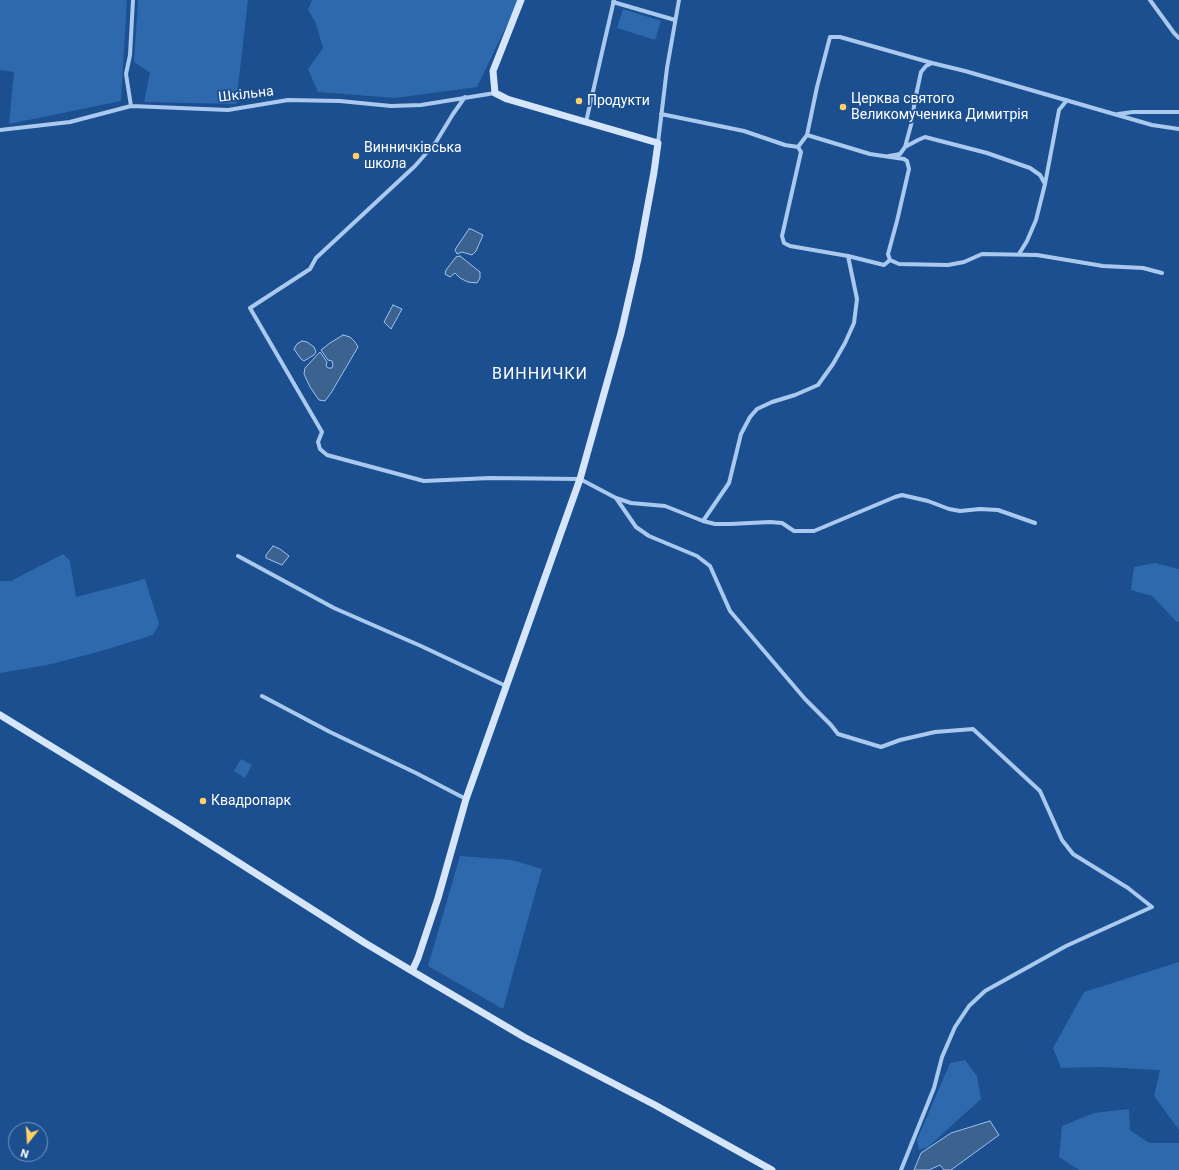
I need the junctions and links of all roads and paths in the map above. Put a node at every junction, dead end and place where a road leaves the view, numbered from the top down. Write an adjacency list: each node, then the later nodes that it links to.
1 (132, 0): 12 (street)
2 (521, 0): 9 (street)
3 (679, 0): 6 (street)
4 (1150, 0): 7 (street)
5 (614, 1): 6 (street); 16 (street)
6 (675, 20): 14 (street)
7 (1179, 38)
8 (932, 63): 11 (street); 19 (street); 22 (street)
9 (495, 93): 10 (street, Шкільна); 16 (street)
10 (465, 97): 12 (street, Шкільна); 29 (street)
11 (1067, 100): 15 (street); 24 (street)
12 (131, 106): 17 (street, Шкільна)
13 (1179, 112): 15 (street)
14 (661, 114): 20 (street); 21 (street)
15 (1116, 114): 18 (street)
16 (586, 122): 20 (street)
17 (0, 130)
18 (1179, 130)
19 (807, 135): 21 (street); 23 (street)
20 (658, 143): 29 (street)
21 (798, 147): 26 (street)
22 (905, 147): 23 (street); 24 (street)
23 (889, 156): 27 (street)
24 (1045, 184): 25 (street)
25 (1019, 254): 27 (street); 28 (street)
26 (848, 256): 27 (street); 31 (street)
27 (890, 260)
28 (1162, 273)
29 (580, 478): 30 (street); 34 (street)
30 (616, 498): 31 (street); 40 (street)
31 (703, 521): 32 (street)
32 (1035, 523)
33 (238, 556): 34 (street)
34 (507, 686): 37 (street)
35 (262, 696): 37 (street)
36 (0, 715): 38 (street)
37 (466, 799): 38 (street)
38 (412, 971): 39 (street)
39 (772, 1170)
40 (901, 1170)

